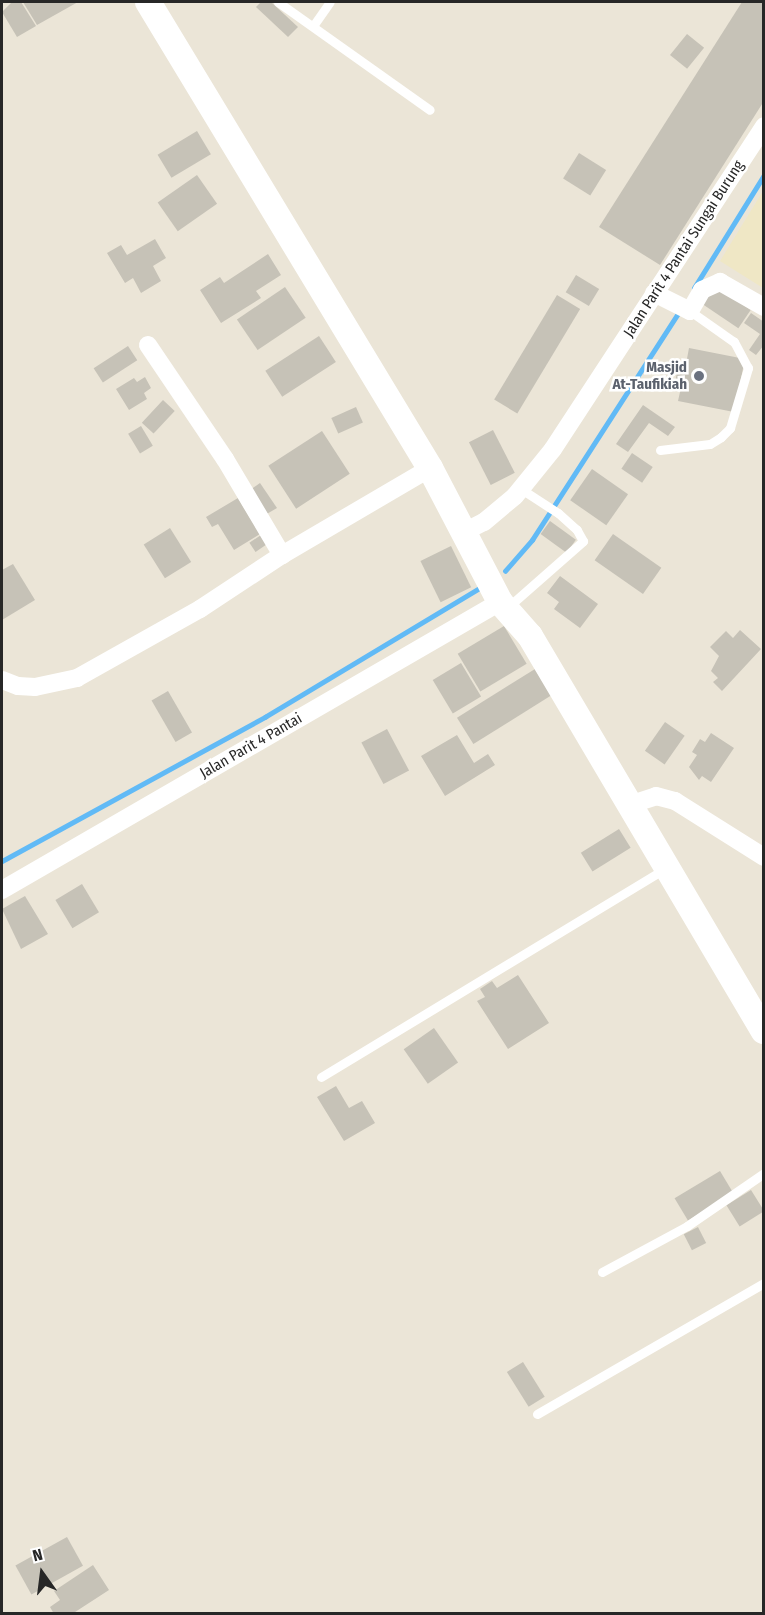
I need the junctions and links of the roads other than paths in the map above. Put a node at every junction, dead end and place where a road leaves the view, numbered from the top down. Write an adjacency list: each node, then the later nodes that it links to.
1 (148, 2): 12 (street)
2 (278, 2): 4 (lane)
3 (330, 2): 4 (lane)
4 (313, 26): 5 (lane)
5 (430, 110)
6 (764, 126): 7 (street, Jalan Parit 4 Pantai Sungai Burung)
7 (654, 293): 9 (street); 13 (street, Jalan Parit 4 Pantai Sungai Burung)
8 (764, 307): 9 (street)
9 (683, 308): 11 (lane)
10 (148, 345): 15 (street)
11 (660, 450)
12 (430, 468): 14 (street); 15 (street)
13 (521, 489): 14 (street, Jalan Parit 4 Pantai Sungai Burung); 16 (lane)
14 (464, 532): 16 (street)
15 (282, 555): 17 (street)
16 (503, 605): 18 (street); 21 (street, Jalan Parit 4 Pantai)
17 (2, 680)
18 (629, 805): 19 (street); 20 (street)
19 (764, 857)
20 (664, 869): 22 (street); 23 (lane)
21 (2, 890)
22 (764, 1031)
23 (321, 1077)
24 (764, 1173): 25 (lane)
25 (602, 1272)
26 (764, 1283): 27 (lane)
27 (537, 1414)

